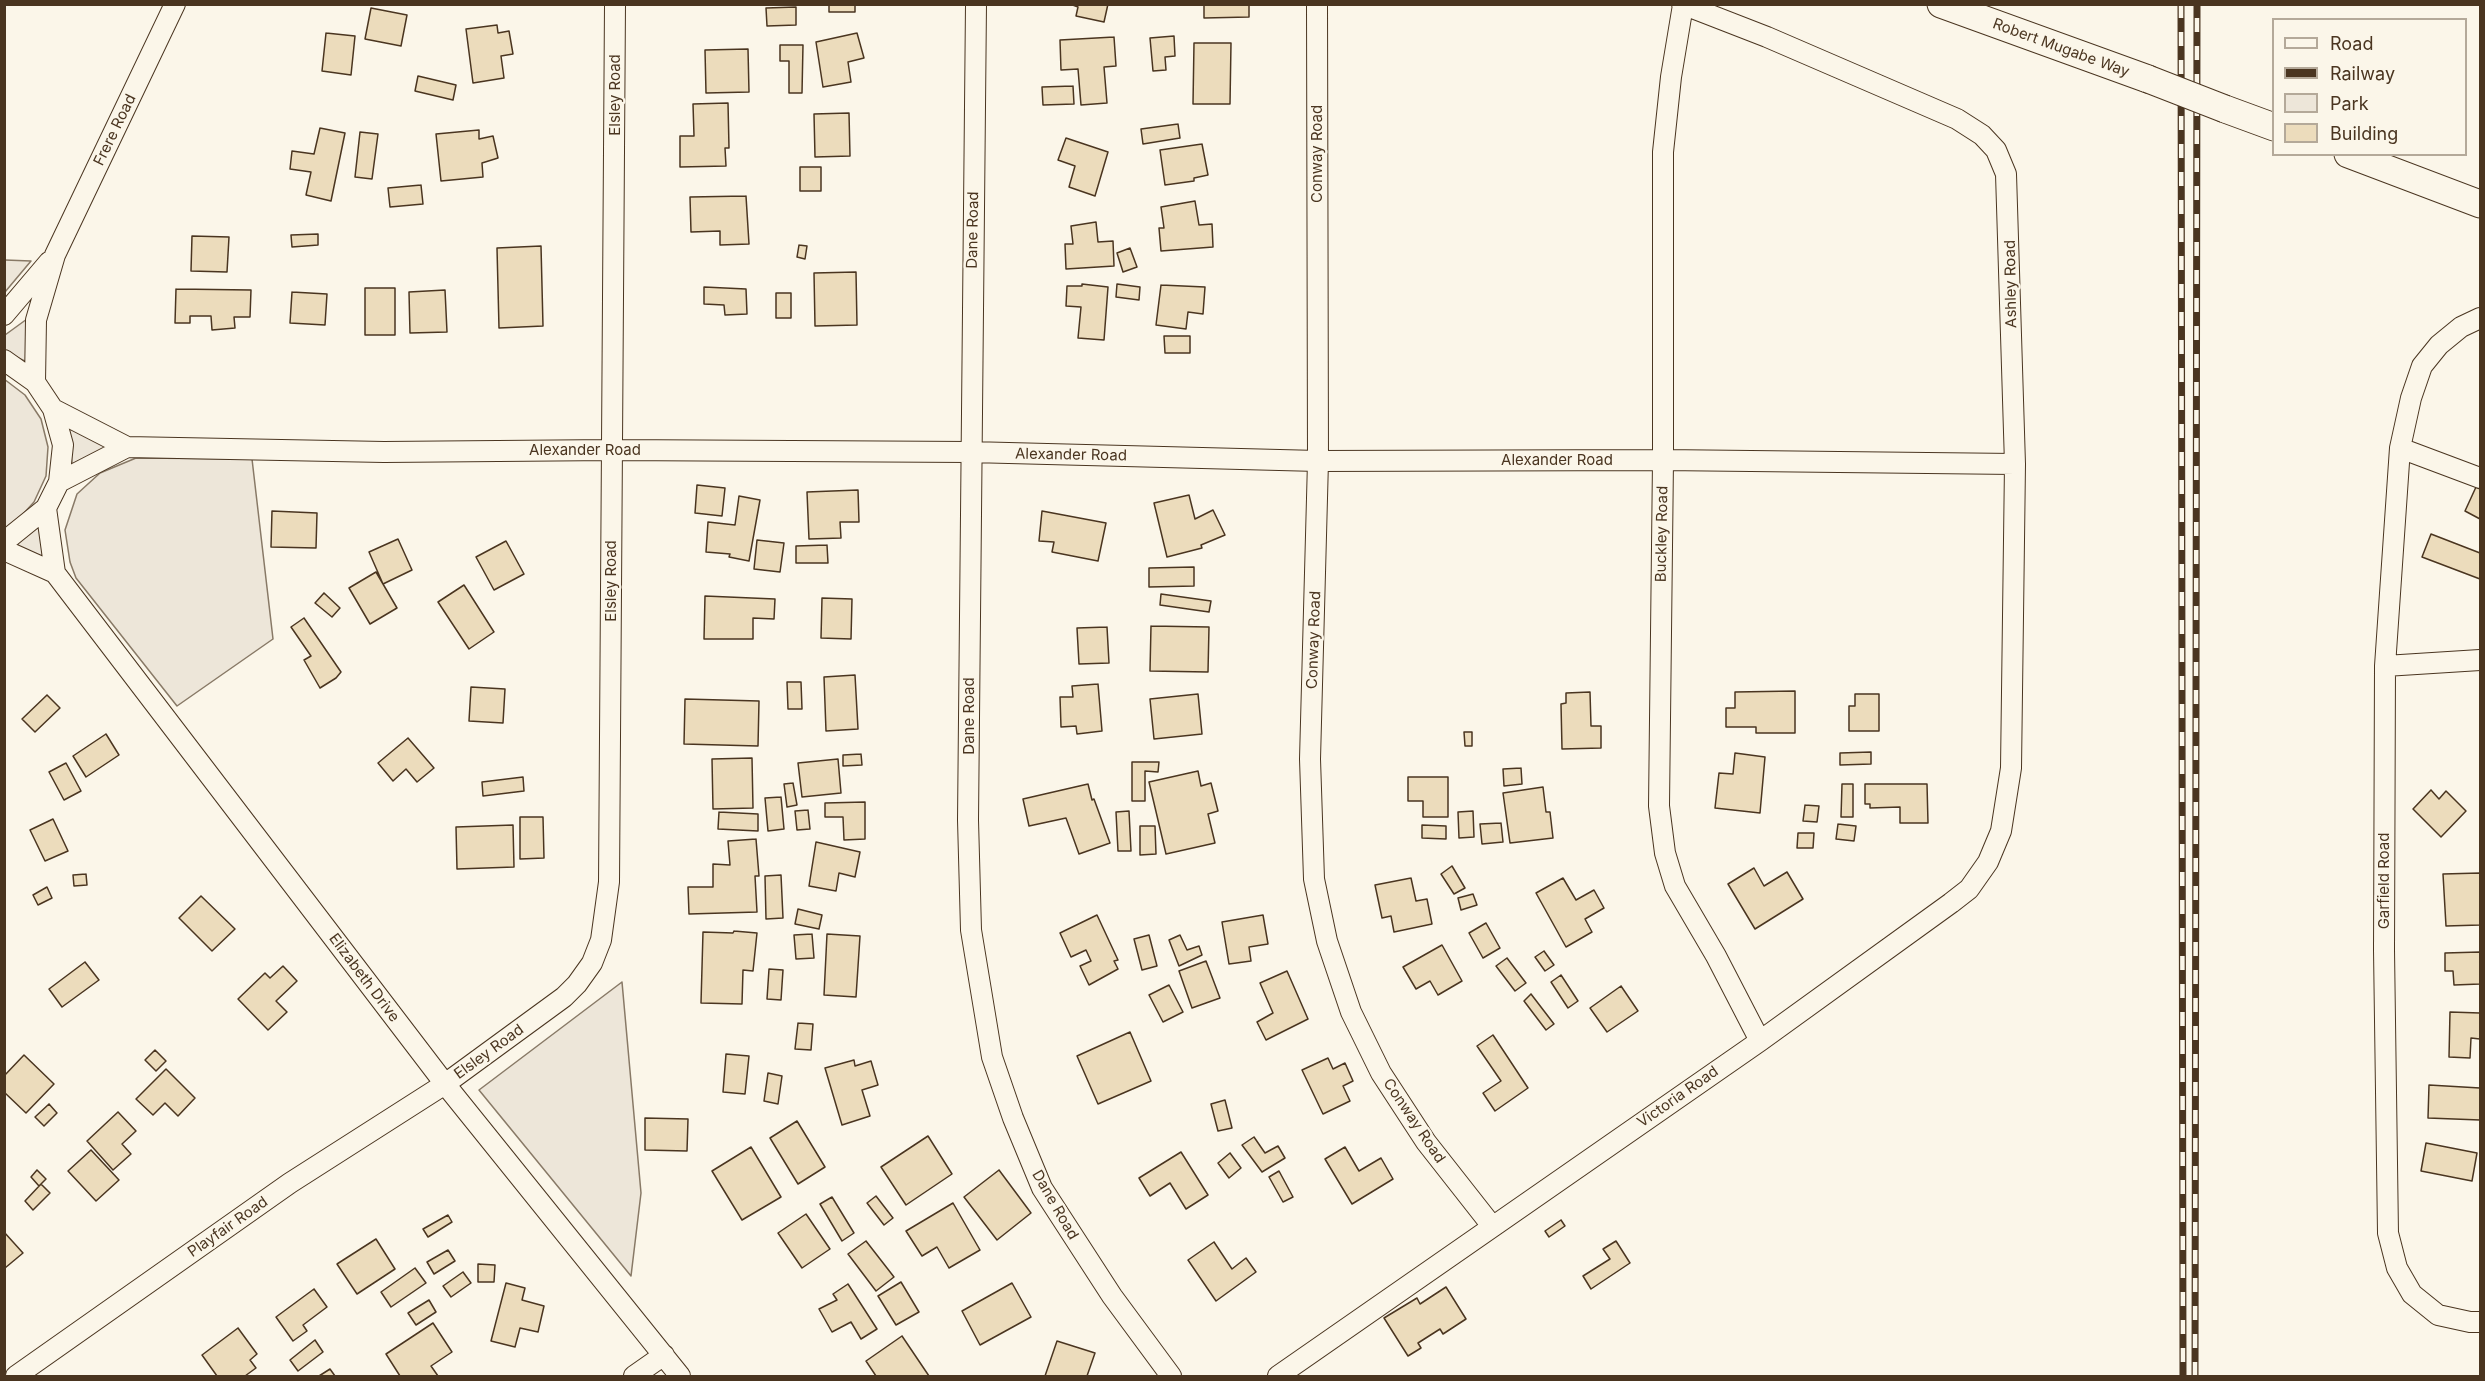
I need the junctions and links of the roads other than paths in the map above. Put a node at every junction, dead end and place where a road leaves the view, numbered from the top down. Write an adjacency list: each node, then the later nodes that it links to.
1 (175, 4): 10 (street, Frere Road)
2 (615, 4): 18 (street, Elsley Road)
3 (976, 4): 19 (street, Dane Road)
4 (1317, 4): 21 (street, Conway Road)
5 (1941, 4): 7 (main road, Robert Mugabe Way, bridge)
6 (1682, 5): 20 (street, Buckley Road); 22 (street, Ashley Road)
7 (2272, 126)
8 (2353, 156): 9 (main road)
9 (2481, 204)
10 (55, 255): 11 (street, Frere Road); 14 (street, Frere Road)
11 (4, 315)
12 (2481, 318): 17 (street, Garfield Road)
13 (4, 360): 14 (street)
14 (35, 382): 15 (street)
15 (53, 409): 16 (street, Alexander Road); 24 (street)
16 (126, 447): 18 (street, Alexander Road); 24 (street, Alexander Road)
17 (2400, 448): 23 (street); 30 (street, Garfield Road)
18 (612, 450): 19 (street, Alexander Road); 33 (street, Elsley Road)
19 (970, 452): 21 (street, Alexander Road); 40 (street, Dane Road)
20 (1663, 460): 21 (street, Alexander Road); 22 (street, Alexander Road); 32 (street, Buckley Road)
21 (1318, 461): 34 (street, Conway Road)
22 (2015, 464): 31 (street, Ashley Road)
23 (2481, 478)
24 (59, 482): 25 (street)
25 (46, 508): 26 (street); 28 (street, Elizabeth Drive)
26 (4, 542)
27 (4, 550): 28 (street, Elizabeth Drive)
28 (55, 573): 33 (street, Elizabeth Drive)
29 (2481, 660): 30 (street)
30 (2385, 666): 35 (street, Garfield Road)
31 (2011, 768): 32 (street, Victoria Road)
32 (1760, 1041): 34 (street, Victoria Road)
33 (445, 1084): 36 (street, Elizabeth Drive); 37 (street, Playfair Road)
34 (1492, 1226): 41 (street, Victoria Road)
35 (2475, 1322)
36 (664, 1355): 38 (street); 39 (street, Elizabeth Drive)
37 (16, 1377)
38 (634, 1377)
39 (680, 1377)
40 (1171, 1377)
41 (1278, 1377)

